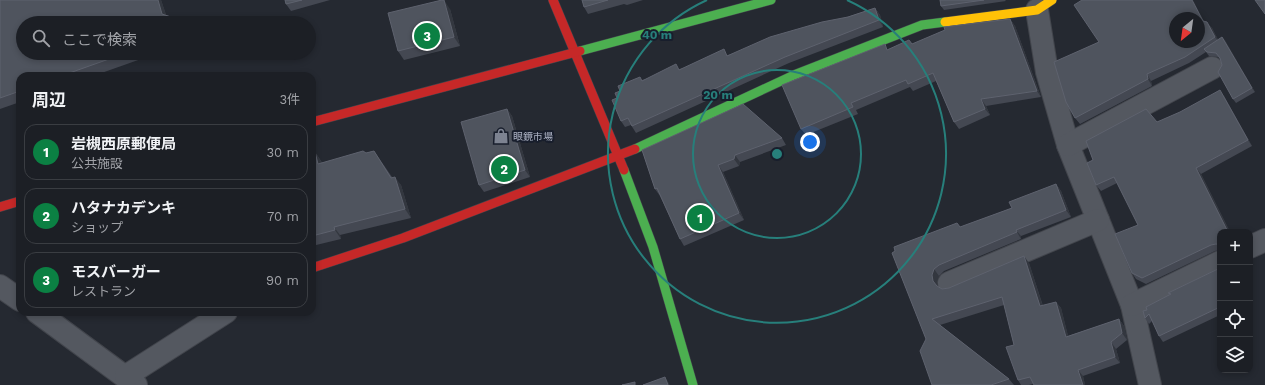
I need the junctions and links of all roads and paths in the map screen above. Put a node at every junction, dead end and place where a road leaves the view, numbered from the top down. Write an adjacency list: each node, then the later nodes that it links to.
1 (552, 0): 4 (street)
2 (771, 0): 4 (street)
3 (1045, 5): 7 (street); 8 (street)
4 (573, 52): 6 (street); 8 (street)
5 (1212, 68): 7 (street)
6 (316, 121)
7 (1068, 146): 11 (street)
8 (619, 156): 15 (street); 23 (street)
9 (16, 202): 10 (street)
10 (0, 207)
11 (1098, 220): 16 (street); 19 (street)
12 (1265, 240): 13 (street)
13 (1253, 246)
14 (1217, 263): 19 (street)
15 (316, 267)
16 (949, 282)
17 (0, 286): 18 (street)
18 (16, 297)
19 (1132, 305): 24 (street)
20 (42, 316): 22 (street)
21 (220, 316): 22 (street)
22 (131, 381)
23 (693, 385)
24 (1150, 385)

